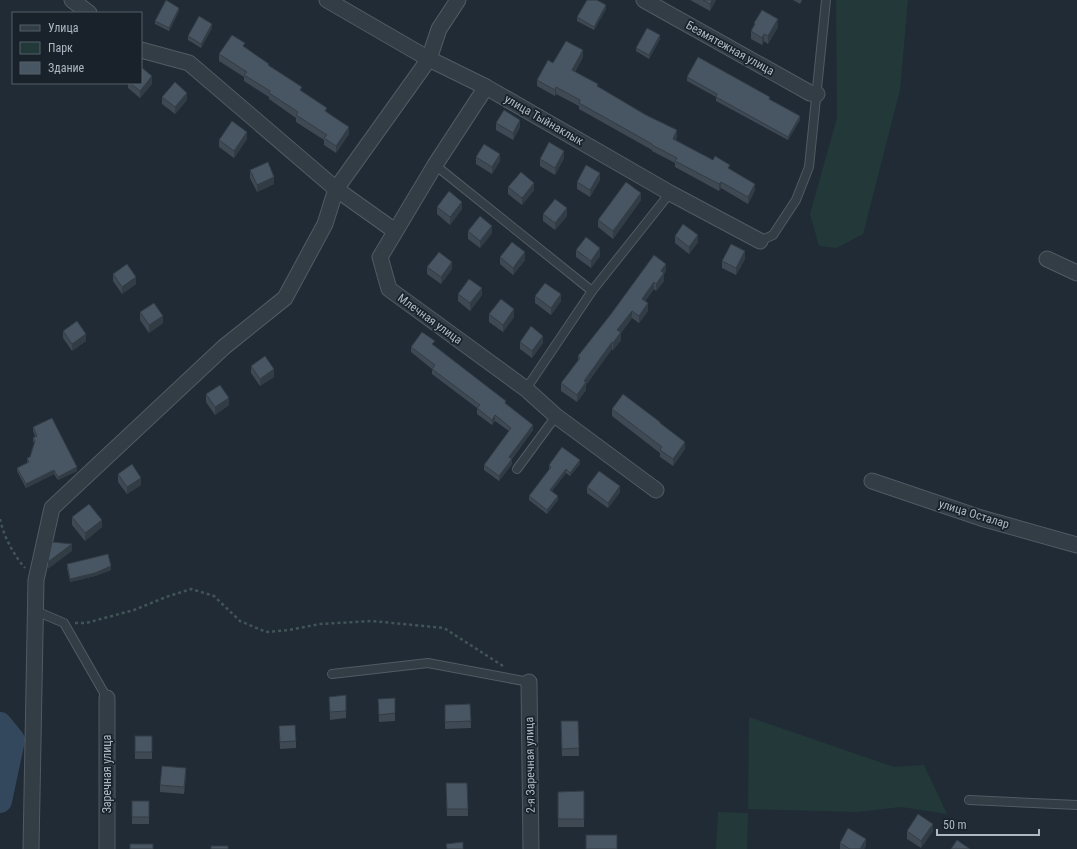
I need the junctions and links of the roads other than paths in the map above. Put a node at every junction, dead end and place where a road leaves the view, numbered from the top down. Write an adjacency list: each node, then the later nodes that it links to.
1 (72, 0): 6 (street)
2 (326, 0): 8 (street, улица Тыйнаклык)
3 (458, 0): 8 (street)
4 (644, 0): 10 (street, Безмятежная улица)
5 (826, 0): 10 (lane)
6 (88, 12)
7 (142, 50): 12 (street)
8 (429, 59): 9 (street, улица Тыйнаклык); 12 (street)
9 (486, 87): 11 (street, Млечная улица); 13 (street, улица Тыйнаклык)
10 (817, 94): 15 (lane)
11 (436, 165): 14 (street, Млечная улица); 18 (lane)
12 (336, 188): 14 (street); 25 (street)
13 (670, 193): 15 (street, улица Тыйнаклык); 18 (lane)
14 (395, 231): 19 (street, Млечная улица)
15 (760, 241)
16 (1047, 259): 17 (street)
17 (1077, 273)
18 (592, 291): 19 (lane)
19 (526, 389): 20 (street, Млечная улица)
20 (556, 416): 21 (lane); 23 (street, Млечная улица)
21 (517, 469)
22 (872, 481): 24 (street, улица Осталар)
23 (656, 490)
24 (1077, 545)
25 (36, 611): 28 (lane); 31 (street)
26 (332, 674): 27 (lane)
27 (529, 682): 33 (street, 2-я Заречная улица)
28 (107, 698): 32 (street, Заречная улица)
29 (969, 800): 30 (lane)
30 (1077, 805)
31 (31, 849)
32 (107, 849)
33 (531, 849)

